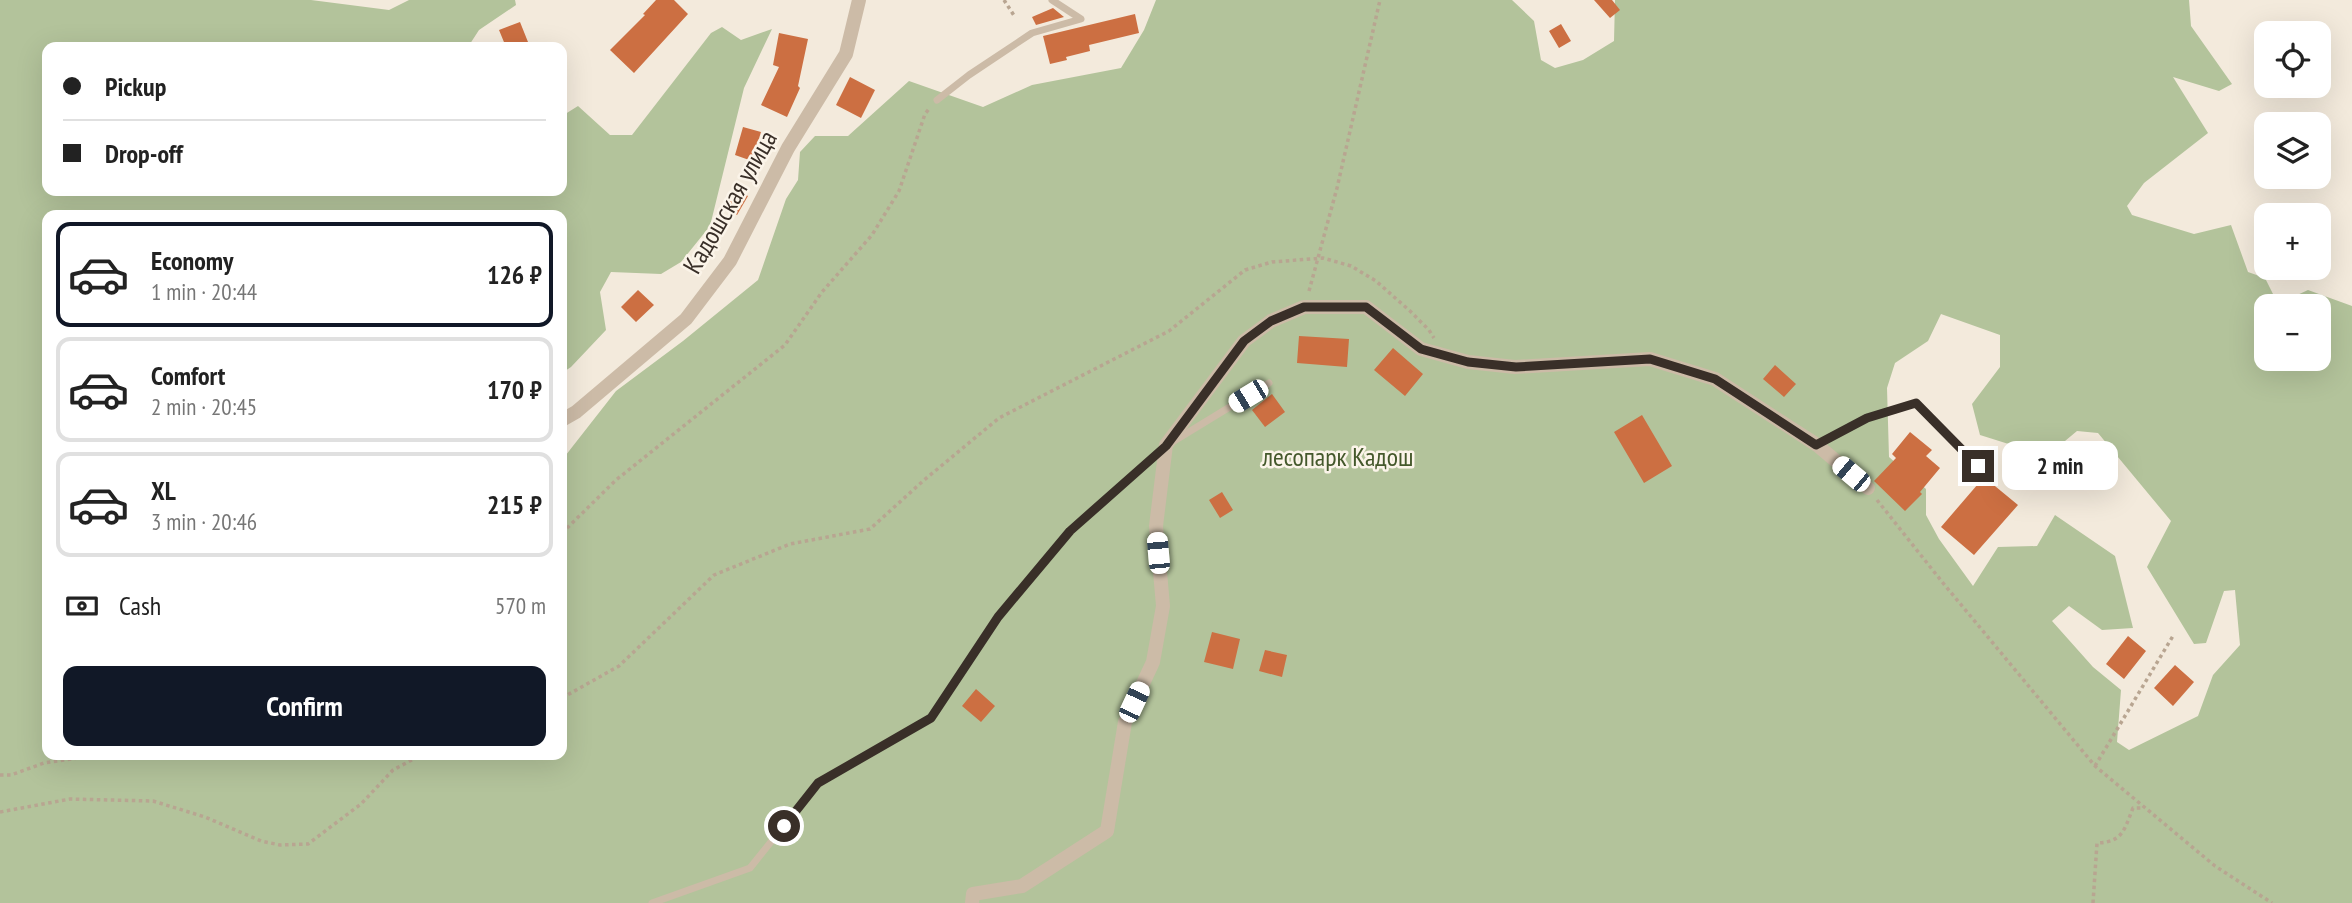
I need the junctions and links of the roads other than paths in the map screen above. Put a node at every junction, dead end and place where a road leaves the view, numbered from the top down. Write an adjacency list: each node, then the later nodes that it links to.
1 (859, 0): 5 (street, Кадошская улица)
2 (1052, 0): 3 (lane)
3 (937, 100)
4 (1269, 383): 7 (lane)
5 (567, 417)
6 (1816, 445): 7 (street); 8 (lane); 9 (street)
7 (1166, 446): 10 (lane); 11 (street)
8 (1978, 466)
9 (1868, 488)
10 (652, 903)
11 (972, 903)

